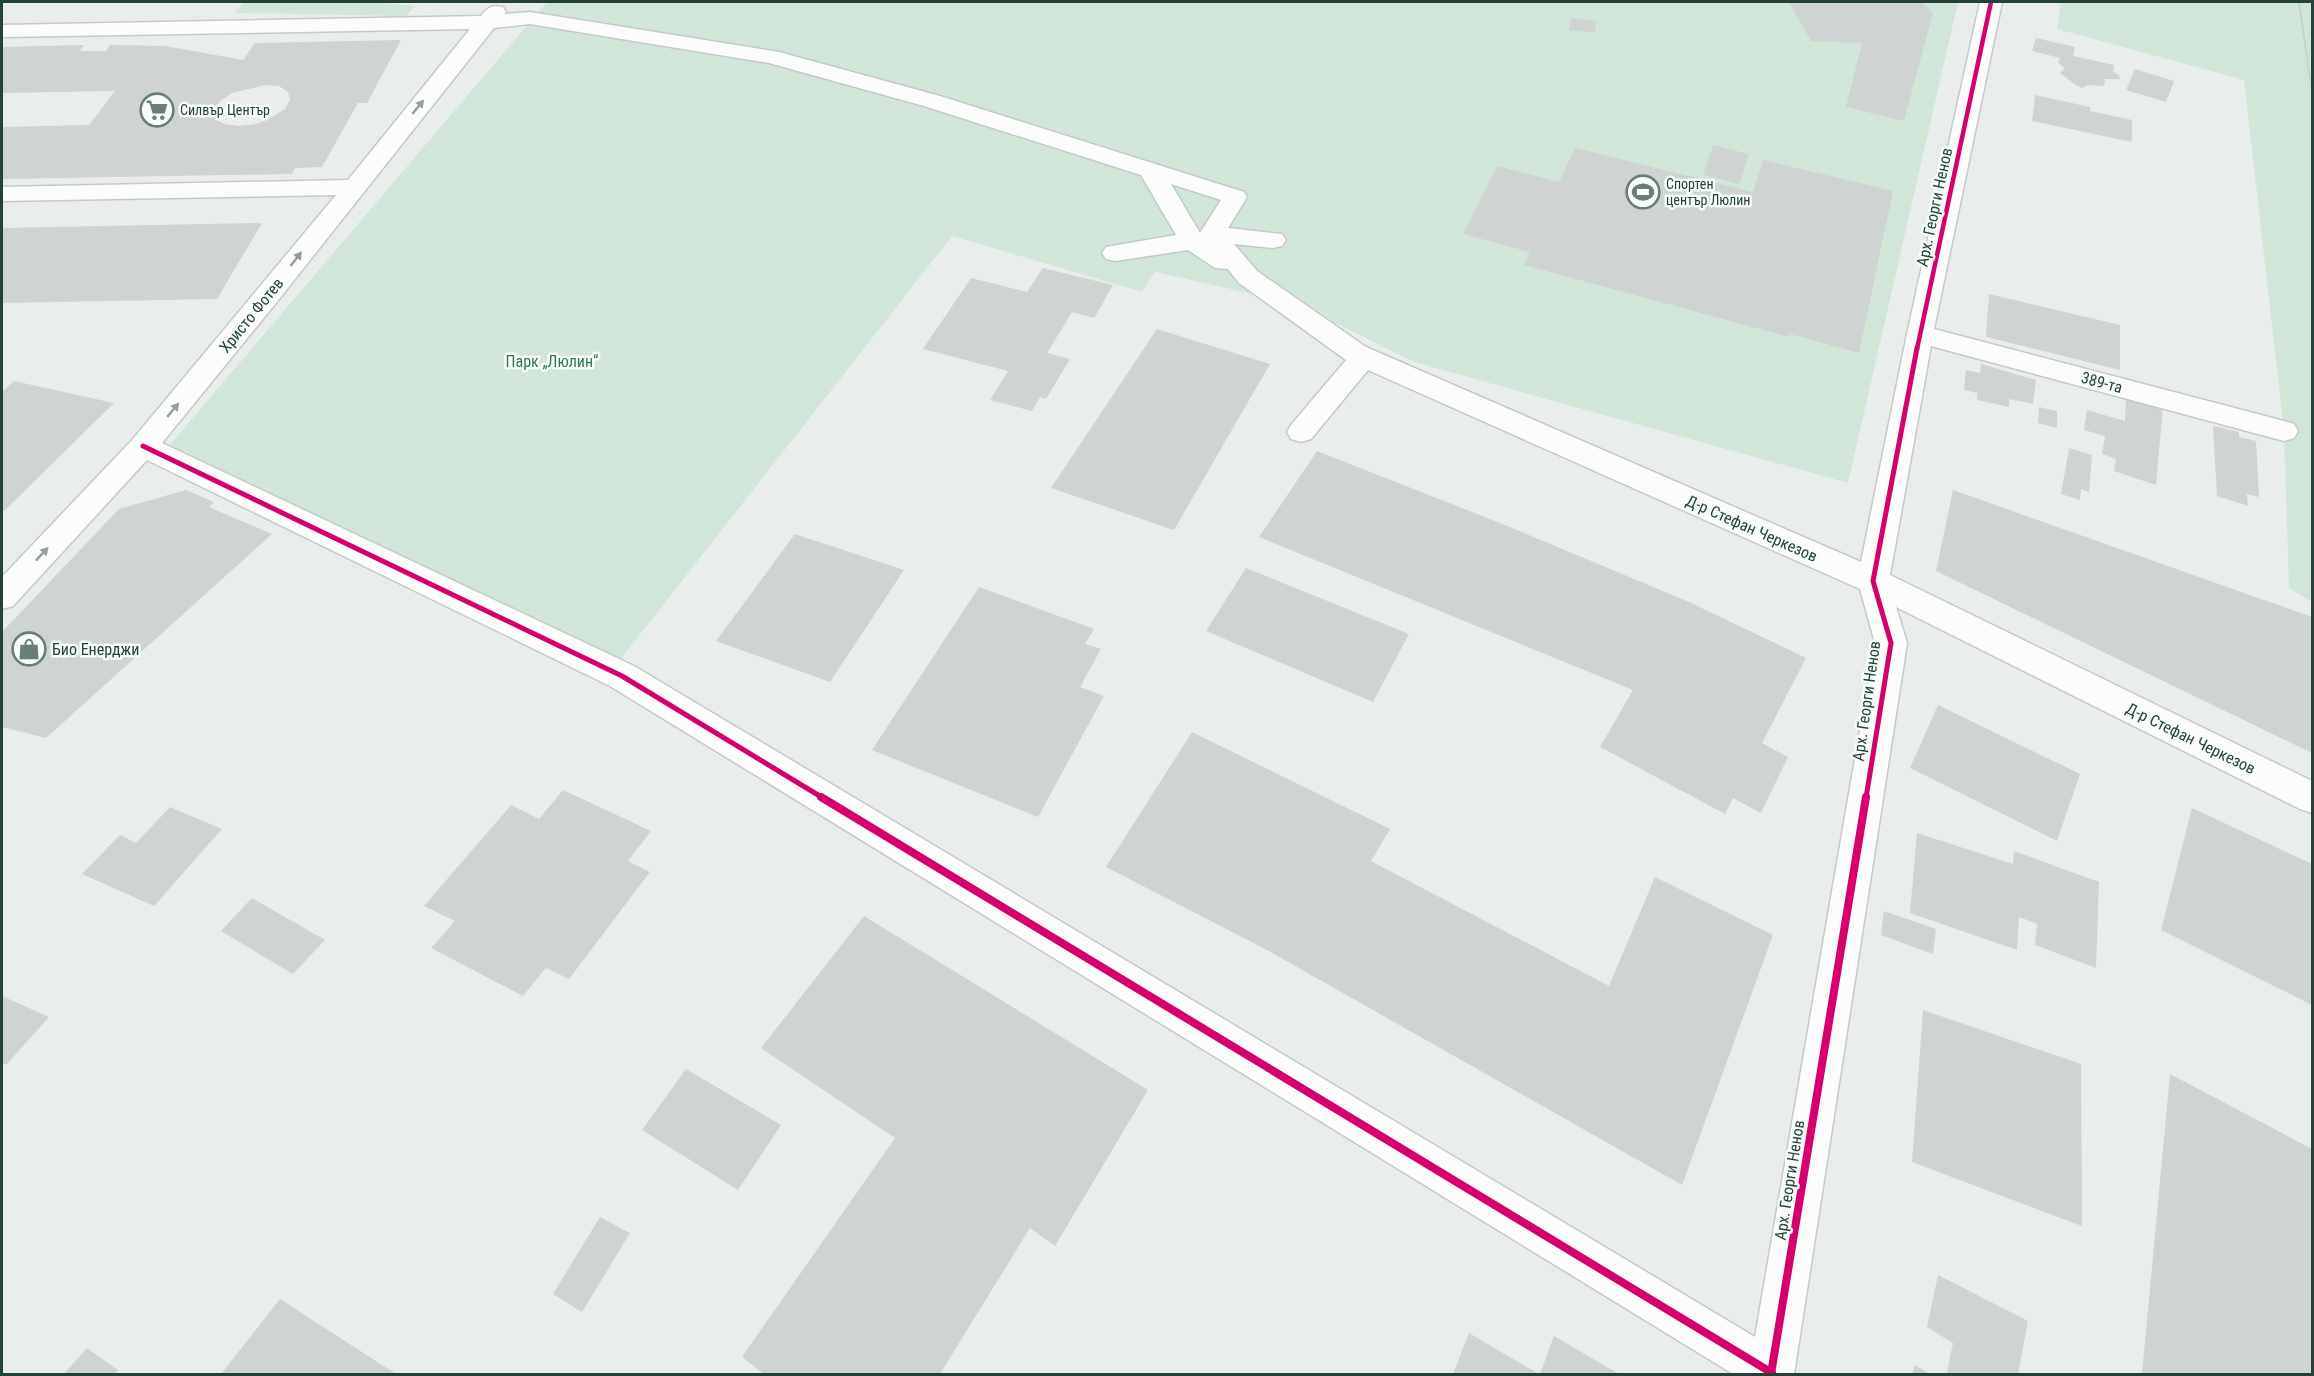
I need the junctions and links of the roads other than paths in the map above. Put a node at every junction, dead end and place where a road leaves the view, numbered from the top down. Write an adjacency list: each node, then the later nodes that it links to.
1 (1991, 2): 13 (street, Арх. Георги Ненов)
2 (443, 3): 4 (street)
3 (226, 11): 5 (street)
4 (487, 22): 5 (street); 7 (street); 8 (street, Христо Фотев, one-way to 4)
5 (214, 29): 6 (street)
6 (2, 31)
7 (1151, 172): 10 (street); 10 (street)
8 (352, 187): 9 (street); 17 (street, Христо Фотев, one-way to 8)
9 (2, 194)
10 (1202, 237): 11 (street); 12 (street); 14 (street, Д-р Стефан Черкезов)
11 (1273, 240)
12 (1115, 254)
13 (1920, 334): 15 (street, 389-та); 18 (street, Арх. Георги Ненов)
14 (1364, 357): 16 (street); 18 (street, Д-р Стефан Черкезов)
15 (2284, 431)
16 (1301, 432)
17 (143, 446): 19 (street, Христо Фотев, one-way to 17); 21 (street)
18 (1873, 581): 20 (street, Д-р Стефан Черкезов); 21 (street, Арх. Георги Ненов)
19 (2, 597)
20 (2313, 798)
21 (1771, 1374)

